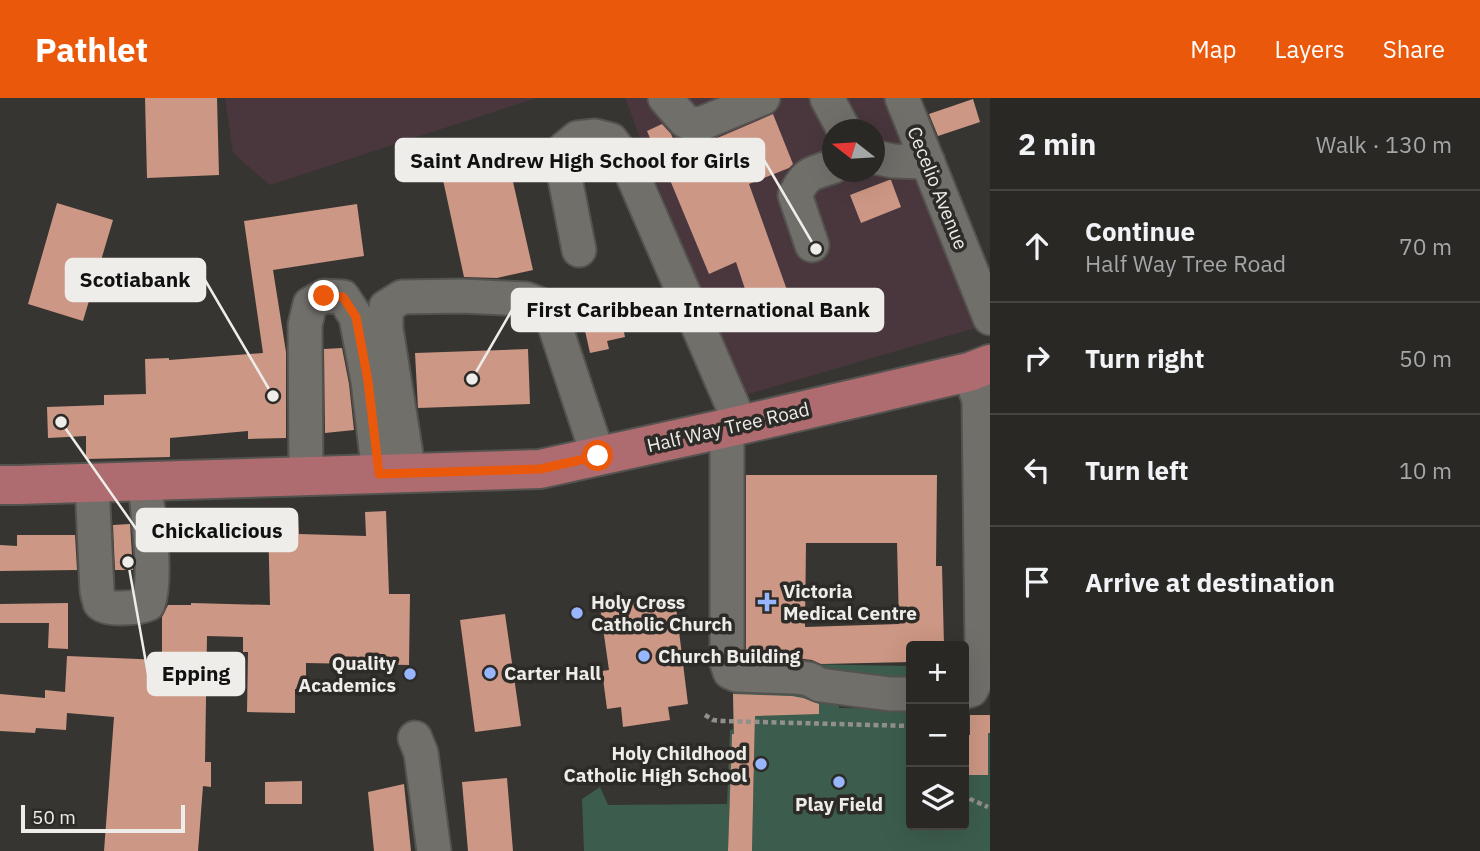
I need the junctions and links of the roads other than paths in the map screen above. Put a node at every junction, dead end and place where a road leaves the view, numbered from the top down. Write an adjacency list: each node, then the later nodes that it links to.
1 (665, 98): 2 (street)
2 (763, 98)
3 (827, 98): 5 (street)
4 (902, 98): 7 (street, Cecelio Avenue)
5 (838, 119)
6 (885, 160): 7 (street)
7 (928, 162): 11 (street, Cecelio Avenue)
8 (822, 170): 9 (street)
9 (812, 245)
10 (579, 250): 13 (street)
11 (990, 318)
12 (979, 368): 13 (main road, Half Way Tree Road); 20 (street)
13 (734, 427): 14 (main road, Half Way Tree Road); 21 (street)
14 (598, 456): 15 (main road, Half Way Tree Road); 15 (street)
15 (394, 473): 16 (main road, Half Way Tree Road); 16 (street)
16 (306, 476): 17 (main road, Half Way Tree Road)
17 (145, 481): 18 (main road, Half Way Tree Road); 18 (street)
18 (92, 483): 19 (main road, Half Way Tree Road)
19 (0, 485)
20 (969, 691)
21 (906, 694)
22 (415, 738): 23 (street)
23 (434, 851)

